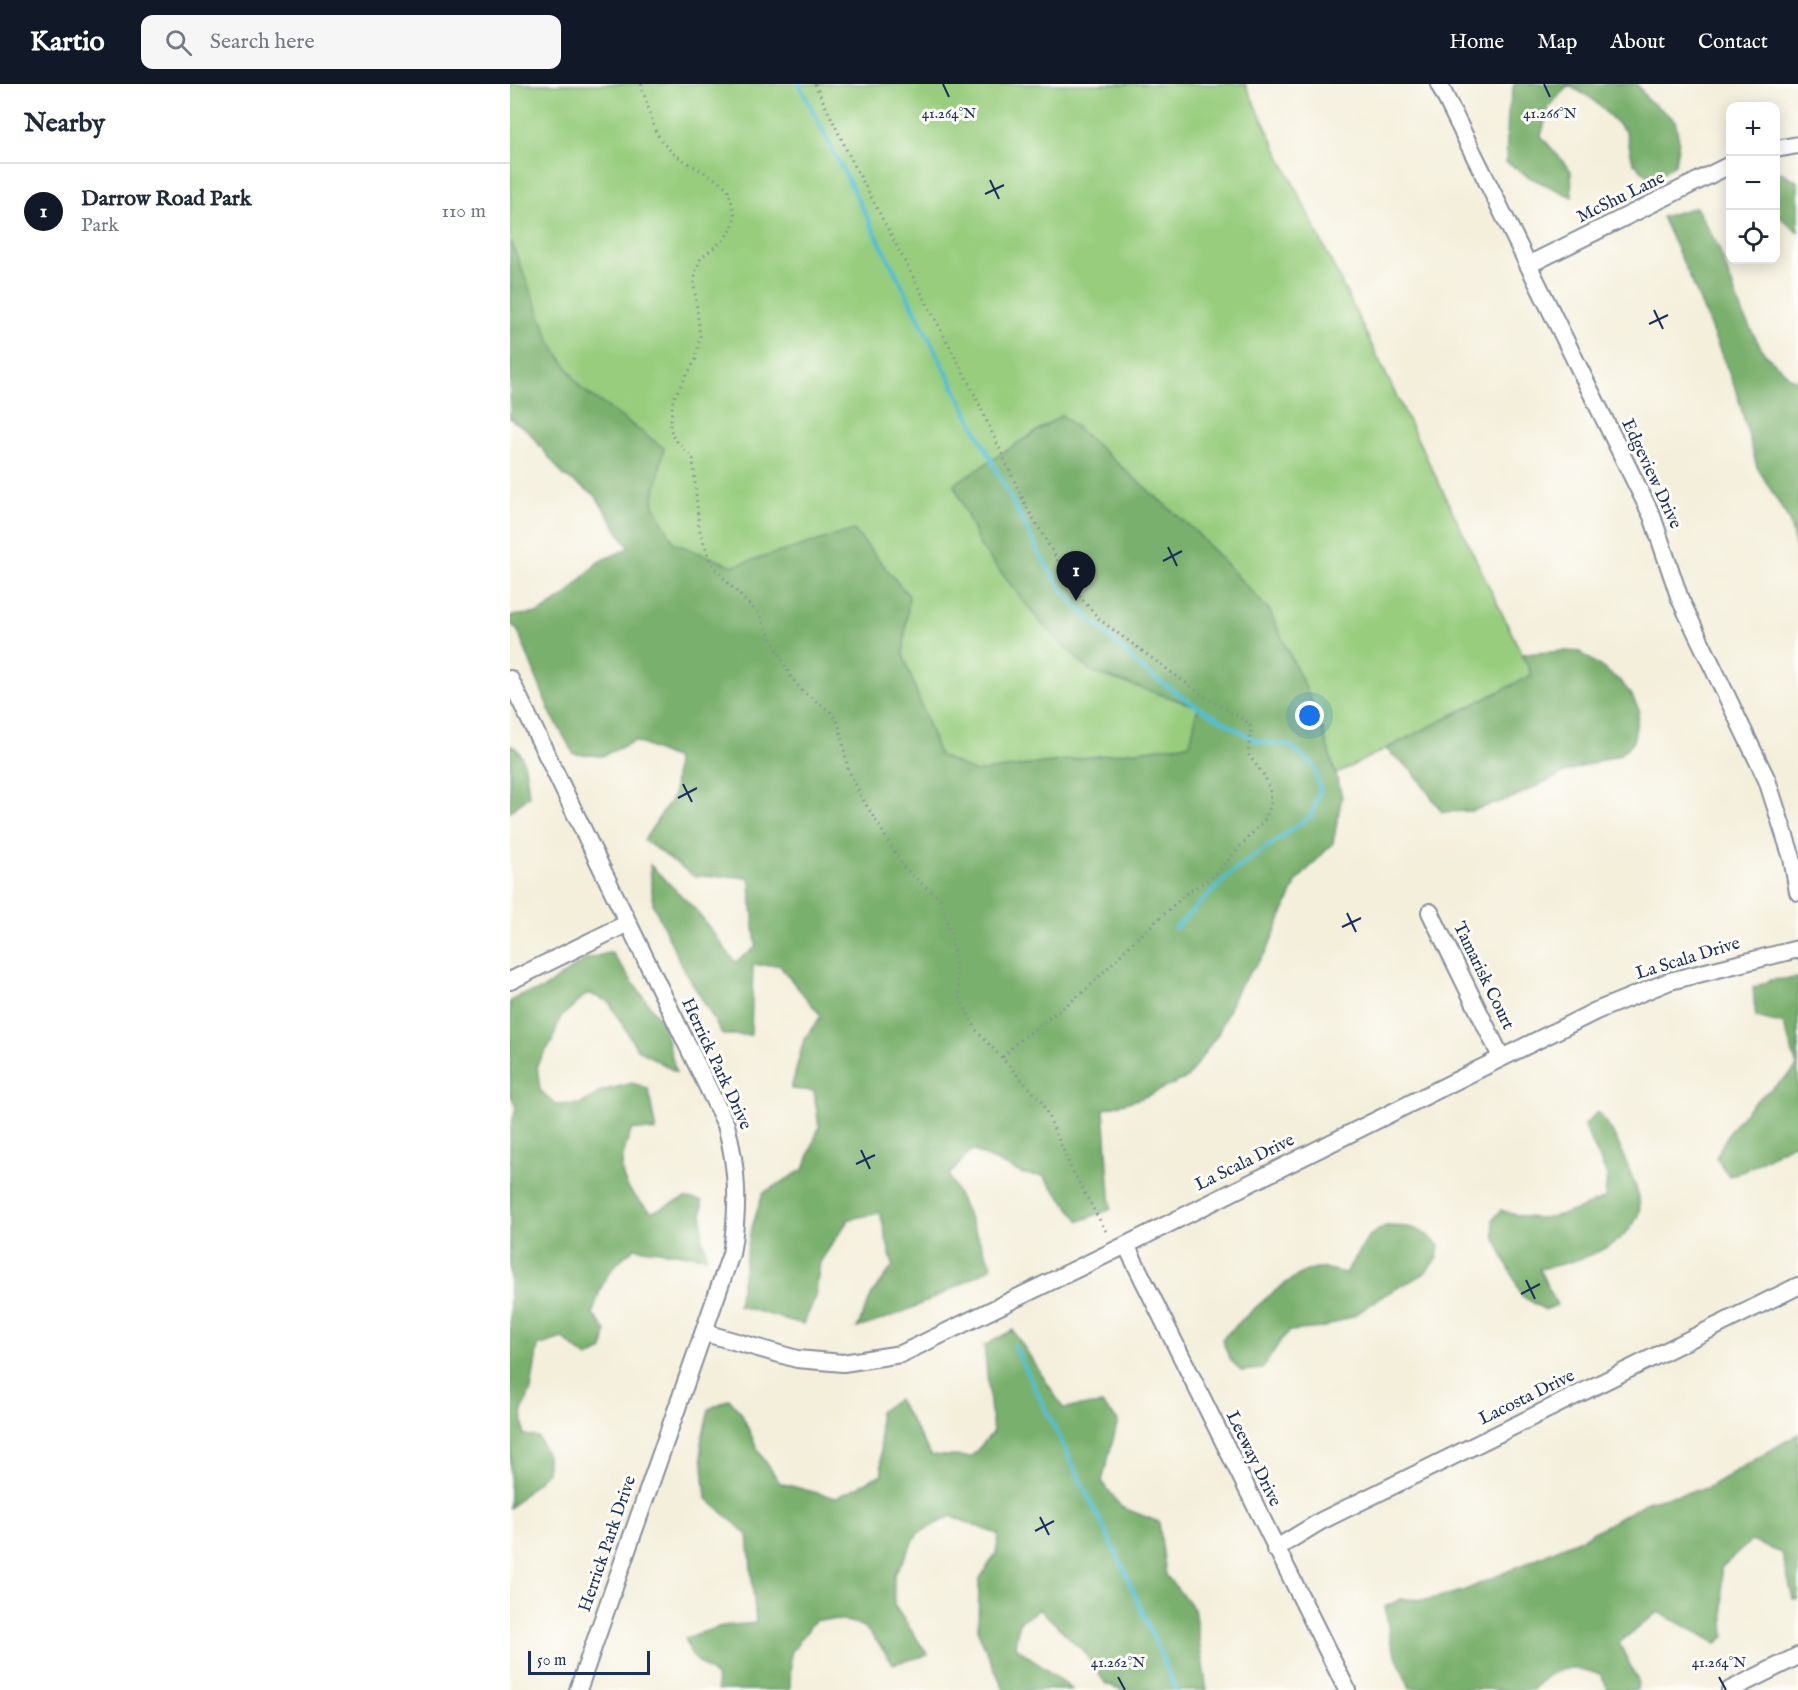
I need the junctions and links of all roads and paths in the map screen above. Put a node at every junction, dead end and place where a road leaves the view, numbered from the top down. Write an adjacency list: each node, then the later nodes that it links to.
1 (641, 84): 15 (path)
2 (816, 84): 15 (path)
3 (1439, 84): 7 (street, Edgeview Drive)
4 (1798, 145): 5 (street)
5 (1780, 147)
6 (1726, 167): 7 (street, McShu Lane)
7 (1528, 265): 9 (street, Edgeview Drive)
8 (510, 679): 11 (street, Herrick Park Drive)
9 (1798, 892)
10 (1430, 912): 14 (street, Tamarisk Court)
11 (628, 923): 13 (street); 18 (street, Herrick Park Drive)
12 (1798, 949): 14 (street, La Scala Drive)
13 (510, 981)
14 (1501, 1057): 16 (street, La Scala Drive)
15 (1002, 1058): 16 (path)
16 (1121, 1247): 18 (street, La Scala Drive); 19 (street, Leeway Drive)
17 (1798, 1286): 19 (street, Lacosta Drive)
18 (705, 1333): 21 (street, Herrick Park Drive)
19 (1275, 1549): 22 (street, Leeway Drive)
20 (1798, 1656): 23 (street)
21 (578, 1690)
22 (1347, 1690)
23 (1730, 1690)

